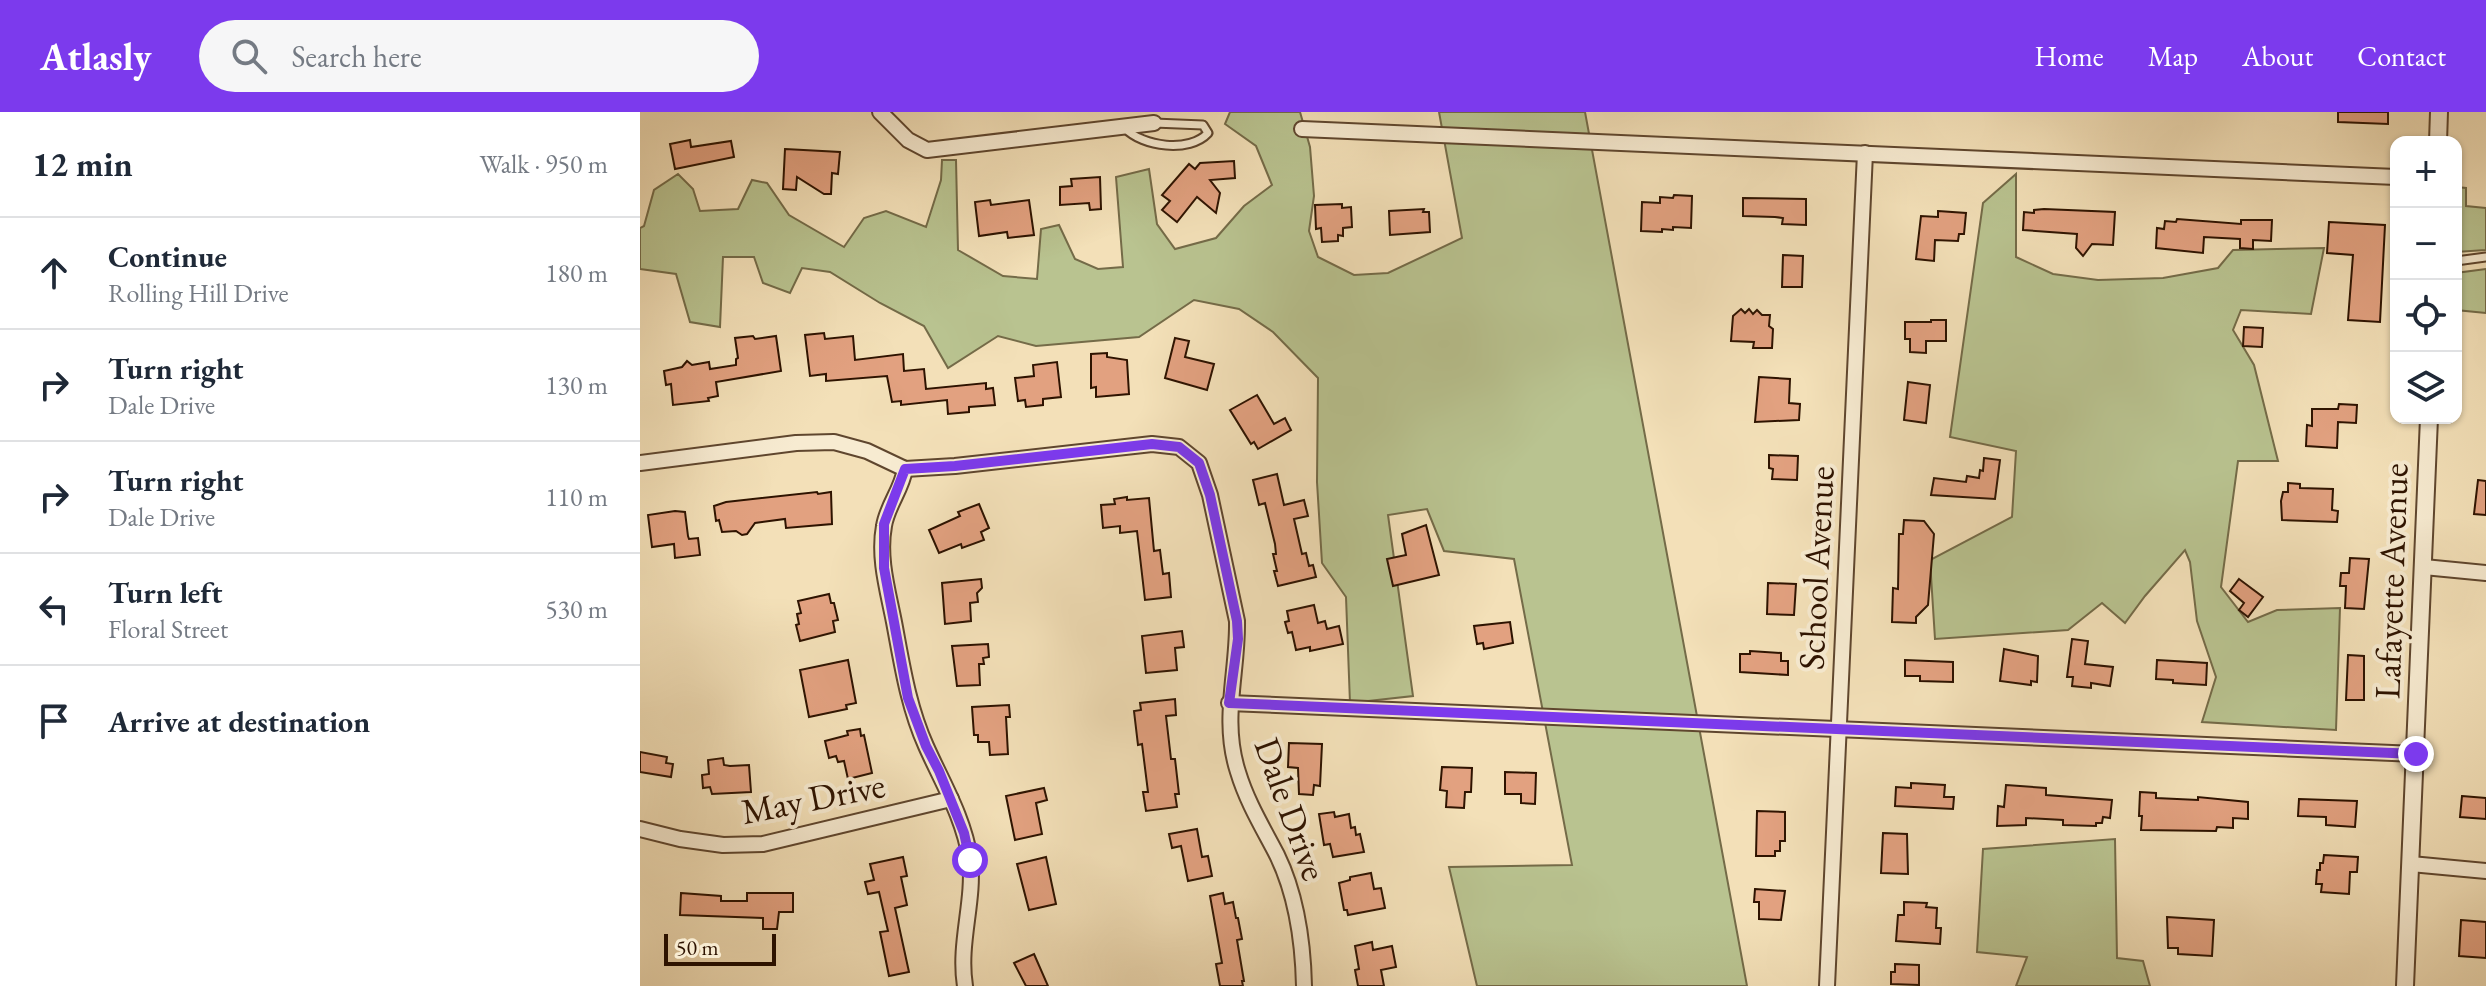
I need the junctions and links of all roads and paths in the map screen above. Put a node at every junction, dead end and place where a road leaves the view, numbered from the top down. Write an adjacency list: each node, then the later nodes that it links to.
1 (880, 112): 4 (street)
2 (2439, 112): 6 (street)
3 (1154, 123): 4 (street); 4 (lane)
4 (1124, 127)
5 (1302, 129): 7 (street)
6 (2438, 136)
7 (1865, 153): 8 (street); 17 (street, School Avenue)
8 (2390, 177)
9 (2486, 257): 10 (lane)
10 (2462, 260)
11 (2429, 424): 14 (street, Lafayette Avenue)
12 (640, 463): 13 (street, Dale Drive)
13 (905, 469): 16 (street, Dale Drive); 19 (street)
14 (2424, 567): 15 (street); 18 (street, Lafayette Avenue)
15 (2486, 573)
16 (1229, 703): 17 (street); 24 (street, Dale Drive)
17 (1839, 729): 18 (street); 25 (street, School Avenue)
18 (2416, 754): 21 (street, Lafayette Avenue)
19 (951, 799): 20 (street, May Drive); 23 (street)
20 (640, 829)
21 (2411, 864): 22 (street); 26 (street, Lafayette Avenue)
22 (2486, 871)
23 (965, 986)
24 (1304, 986)
25 (1827, 986)
26 (2405, 986)

